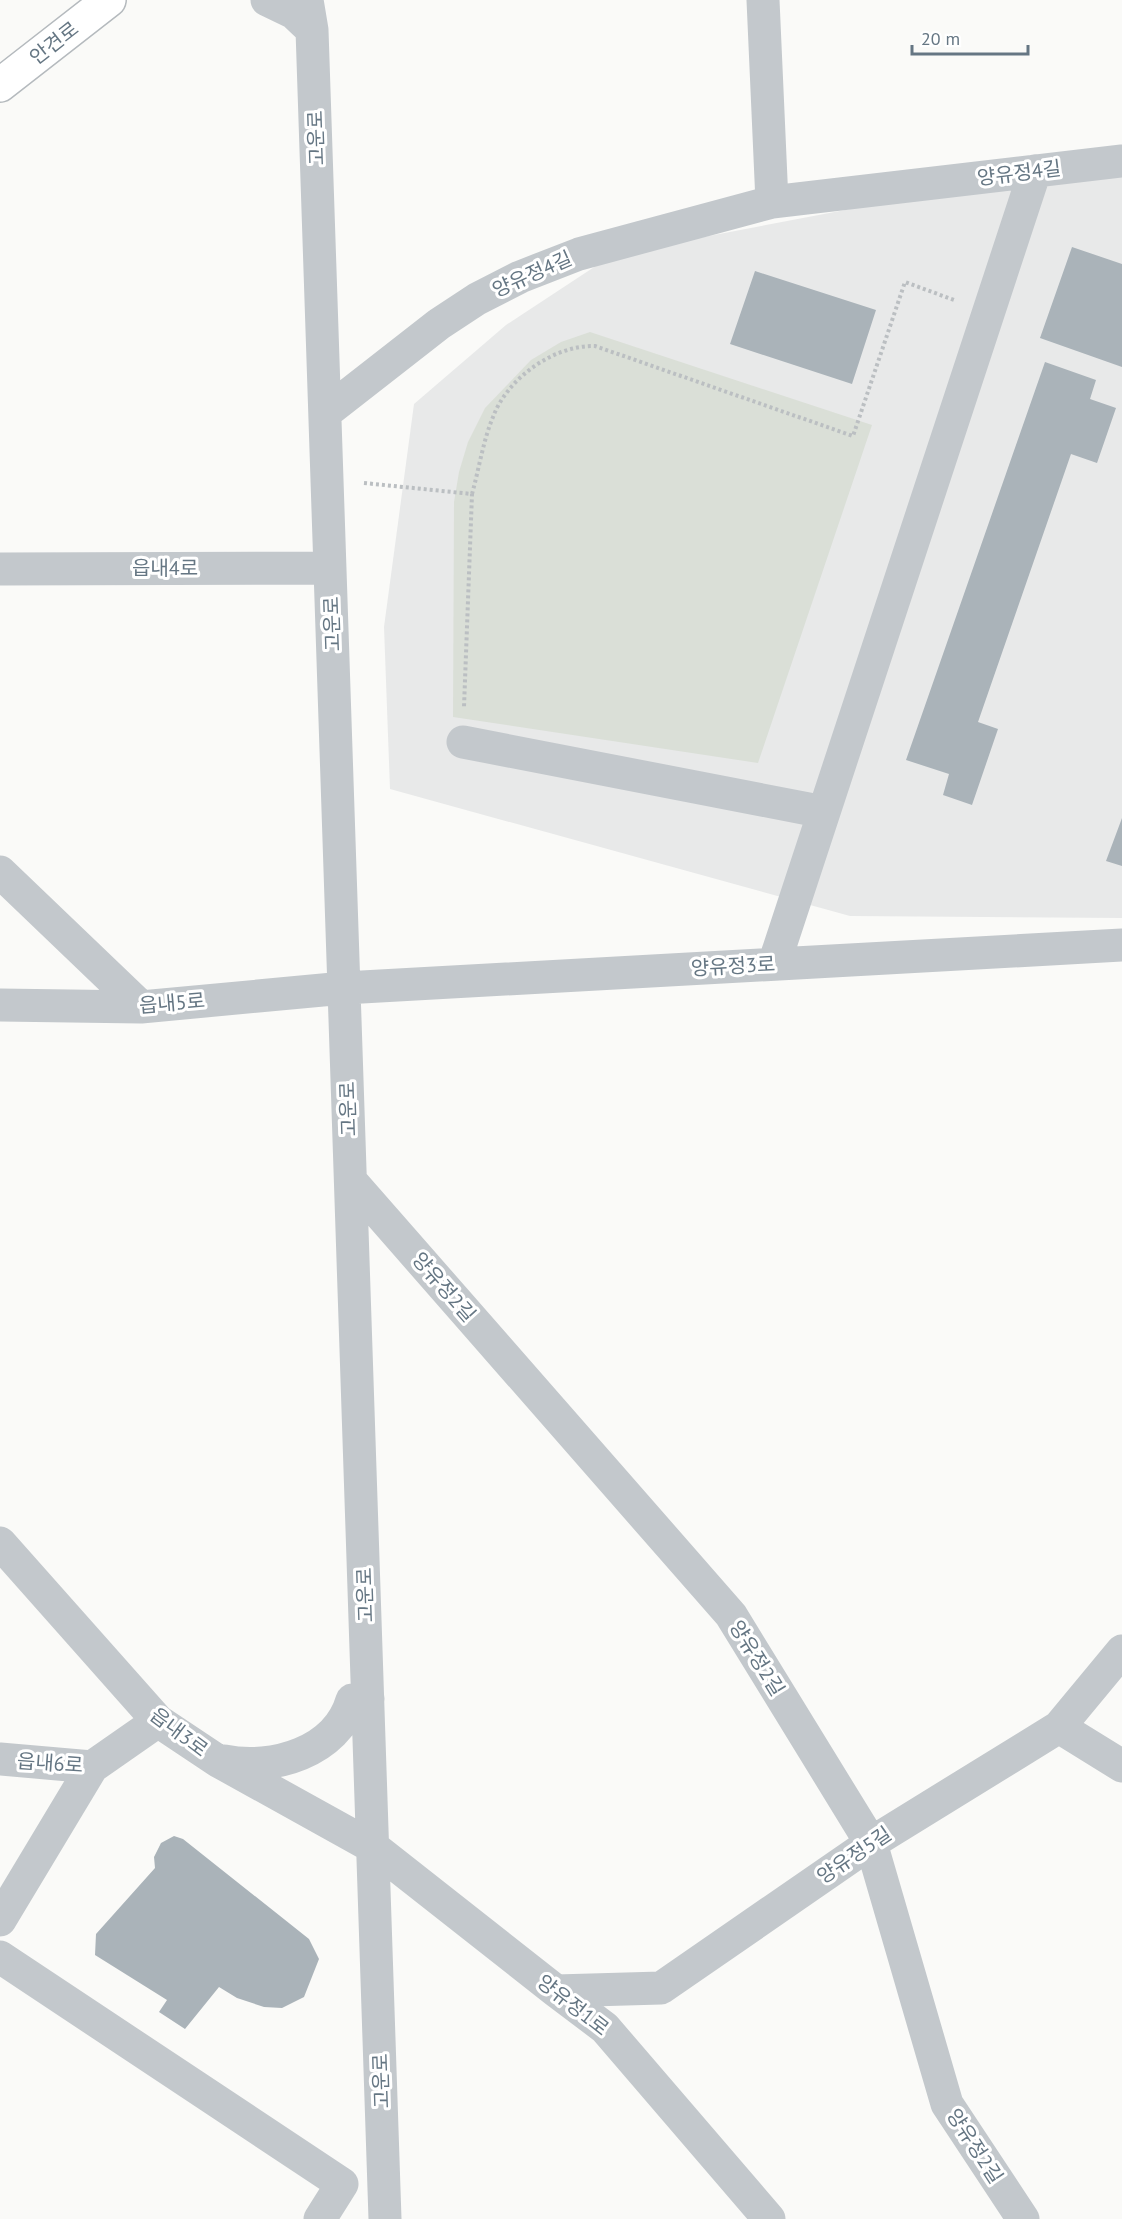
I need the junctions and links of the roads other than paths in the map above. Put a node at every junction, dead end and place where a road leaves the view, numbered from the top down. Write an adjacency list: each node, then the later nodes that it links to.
1 (267, 0): 5 (street)
2 (330, 0): 5 (street)
3 (763, 0): 9 (street)
4 (103, 3): 6 (main road, 안견로)
5 (310, 15): 10 (street, 고운로)
6 (0, 85)
7 (1122, 161): 8 (street, 양유정4길)
8 (1035, 171): 9 (street, 양유정4길); 14 (street)
9 (772, 202): 10 (street, 양유정4길)
10 (325, 413): 11 (street, 고운로)
11 (330, 568): 12 (street, 읍내4로); 18 (street, 고운로)
12 (0, 569)
13 (463, 742): 14 (street)
14 (824, 812): 17 (street)
15 (0, 872): 20 (street)
16 (1122, 945): 17 (street, 양유정3로)
17 (774, 964): 18 (street, 양유정3로)
18 (344, 988): 20 (street, 읍내5로); 21 (street, 고운로)
19 (0, 1005): 20 (street, 읍내5로)
20 (141, 1006)
21 (351, 1181): 24 (street, 고운로); 31 (street, 양유정2길)
22 (0, 1542): 25 (street, 읍내3로)
23 (1122, 1651): 26 (street, 양유정5길)
24 (368, 1699): 27 (street); 32 (street, 고운로)
25 (158, 1721): 27 (street, 읍내3로); 30 (street, 읍내6로)
26 (1059, 1727): 29 (street); 31 (street, 양유정5길)
27 (211, 1757): 32 (street, 읍내3로)
28 (0, 1759): 30 (street, 읍내6로)
29 (1122, 1766)
30 (93, 1767): 33 (street)
31 (871, 1843): 35 (street, 양유정5길); 41 (street, 양유정2길)
32 (373, 1847): 35 (street, 양유정1로); 36 (street, 고운로)
33 (0, 1920)
34 (0, 1957): 37 (street)
35 (556, 1991): 40 (street, 양유정1로)
36 (384, 2182): 37 (street); 39 (street, 고운로)
37 (342, 2184): 38 (street)
38 (320, 2219)
39 (385, 2219)
40 (769, 2219)
41 (1023, 2219)

